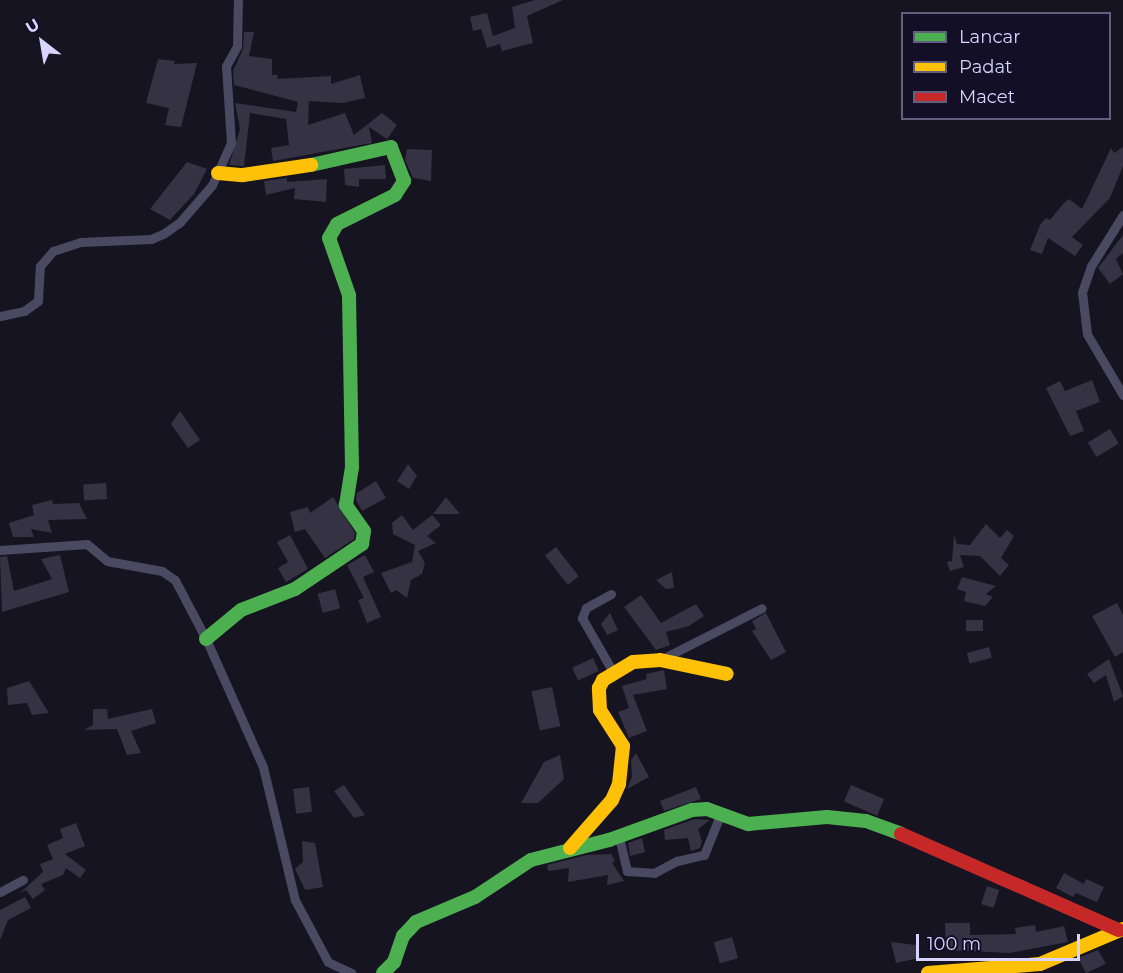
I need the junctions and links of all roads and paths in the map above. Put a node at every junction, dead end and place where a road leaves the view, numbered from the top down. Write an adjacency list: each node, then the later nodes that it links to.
1 (238, 0): 2 (street)
2 (218, 173): 4 (street); 9 (street)
3 (1123, 215): 5 (street)
4 (0, 316)
5 (1123, 395)
6 (0, 550): 9 (street)
7 (611, 594): 11 (street)
8 (762, 608): 10 (street)
9 (206, 639): 20 (street)
10 (660, 660): 11 (street); 12 (street)
11 (613, 672): 15 (street)
12 (727, 674)
13 (721, 813): 14 (street); 14 (street); 18 (street)
14 (619, 837): 15 (street)
15 (570, 848): 21 (street)
16 (23, 880): 17 (street)
17 (0, 892)
18 (1121, 930): 19 (street)
19 (1024, 969): 22 (street)
20 (346, 972)
21 (382, 973)
22 (928, 973)

